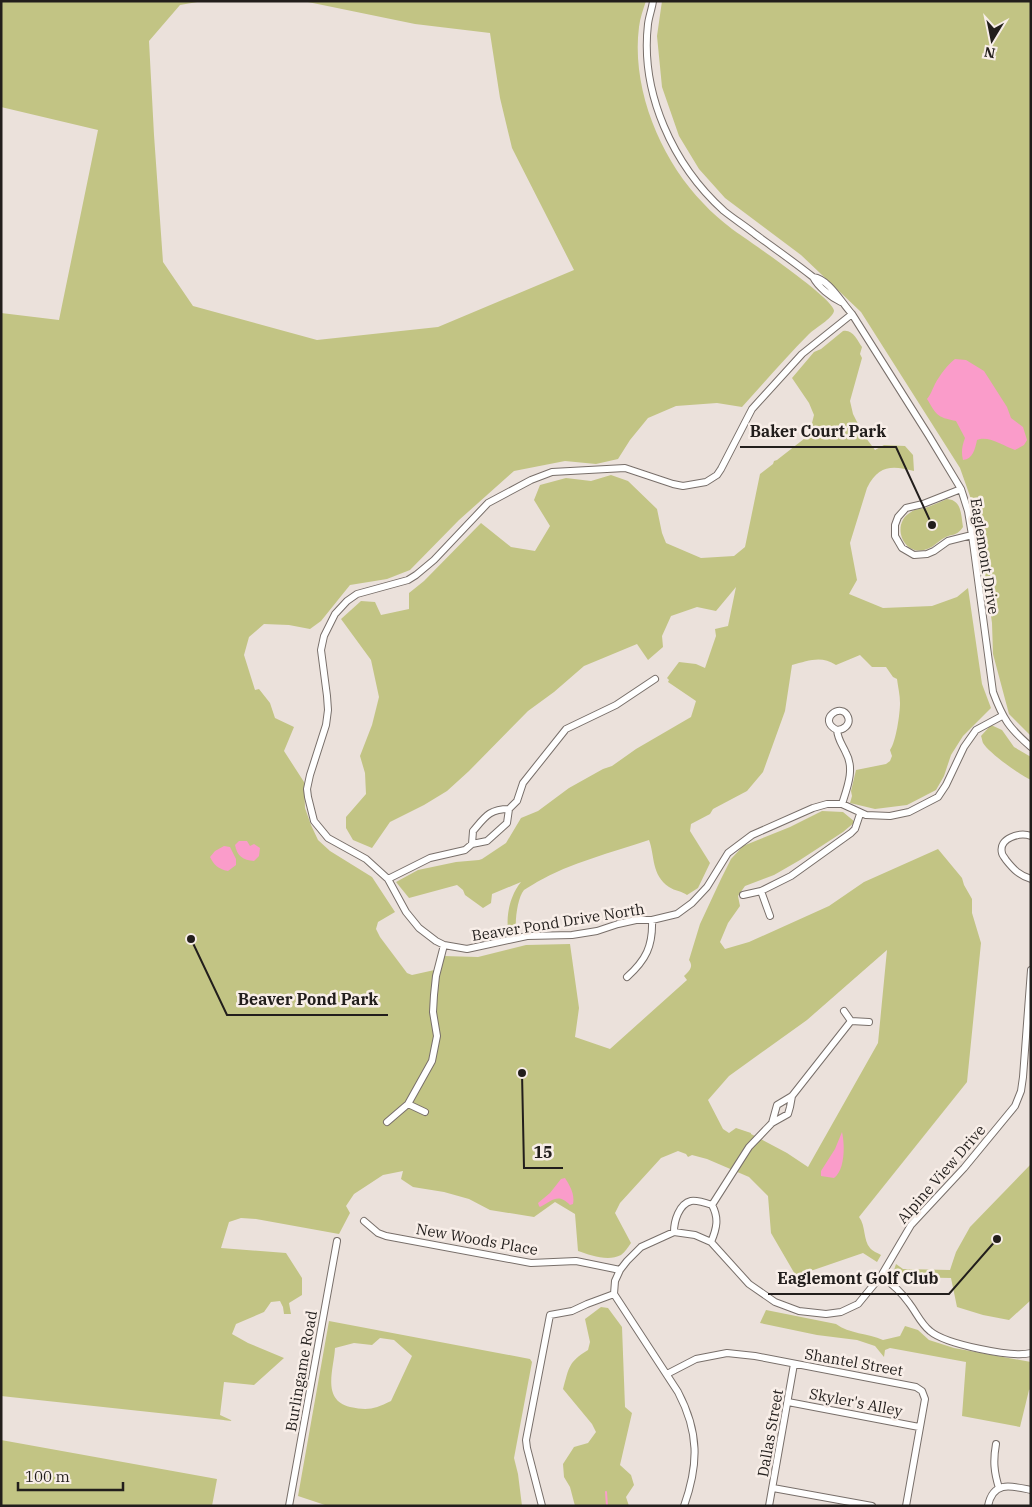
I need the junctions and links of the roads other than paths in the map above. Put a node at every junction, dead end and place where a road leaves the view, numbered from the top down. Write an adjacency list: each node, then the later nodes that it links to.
1 (653, 1): 2 (street, Eaglemont Drive)
2 (852, 314): 3 (street, Eaglemont Drive); 14 (street, Beaver Pond Drive North)
3 (961, 489): 4 (street, Eaglemont Drive); 4 (street)
4 (972, 535): 6 (street, Eaglemont Drive)
5 (655, 679): 10 (street)
6 (1002, 716): 8 (street, Eaglemont Drive); 11 (street)
7 (837, 730): 9 (street)
8 (1031, 747)
9 (842, 804): 11 (street); 19 (street, Beaver Pond Drive North)
10 (509, 809): 13 (street); 13 (street)
11 (860, 814): 16 (street)
12 (1031, 836): 15 (street)
13 (472, 844): 14 (street)
14 (388, 879): 20 (street, Beaver Pond Drive North)
15 (1031, 879)
16 (761, 891): 17 (street); 18 (street)
17 (743, 895)
18 (770, 916)
19 (652, 920): 20 (street, Beaver Pond Drive North); 22 (street)
20 (444, 945): 27 (street)
21 (1031, 970): 37 (street, Alpine View Drive)
22 (627, 977)
23 (844, 1011): 24 (street)
24 (851, 1021): 25 (street); 26 (street)
25 (869, 1022)
26 (792, 1096): 30 (street); 30 (street)
27 (408, 1104): 28 (street); 29 (street)
28 (425, 1112)
29 (387, 1122)
30 (772, 1123): 31 (street)
31 (712, 1205): 33 (street); 35 (street)
32 (364, 1221): 36 (street, New Woods Place)
33 (674, 1232): 35 (street, Alpine View Drive); 36 (street)
34 (337, 1241): 48 (street, Burlingame Road)
35 (712, 1242): 37 (street, Alpine View Drive)
36 (620, 1270): 38 (street)
37 (881, 1276): 39 (street)
38 (614, 1294): 41 (street); 49 (street)
39 (1031, 1353)
40 (794, 1364): 41 (street, Shantel Street); 42 (street, Dallas Street); 43 (street, Shantel Street)
41 (667, 1374): 50 (street)
42 (788, 1402): 43 (street, Skyler's Alley); 45 (street, Dallas Street)
43 (919, 1427): 53 (street, Shantel Street)
44 (996, 1444): 46 (street)
45 (773, 1488): 51 (street, Dallas Street); 52 (street)
46 (999, 1488): 47 (street); 54 (street)
47 (1031, 1490)
48 (289, 1506)
49 (542, 1506)
50 (684, 1506)
51 (769, 1506)
52 (872, 1506)
53 (906, 1506)
54 (988, 1506)

